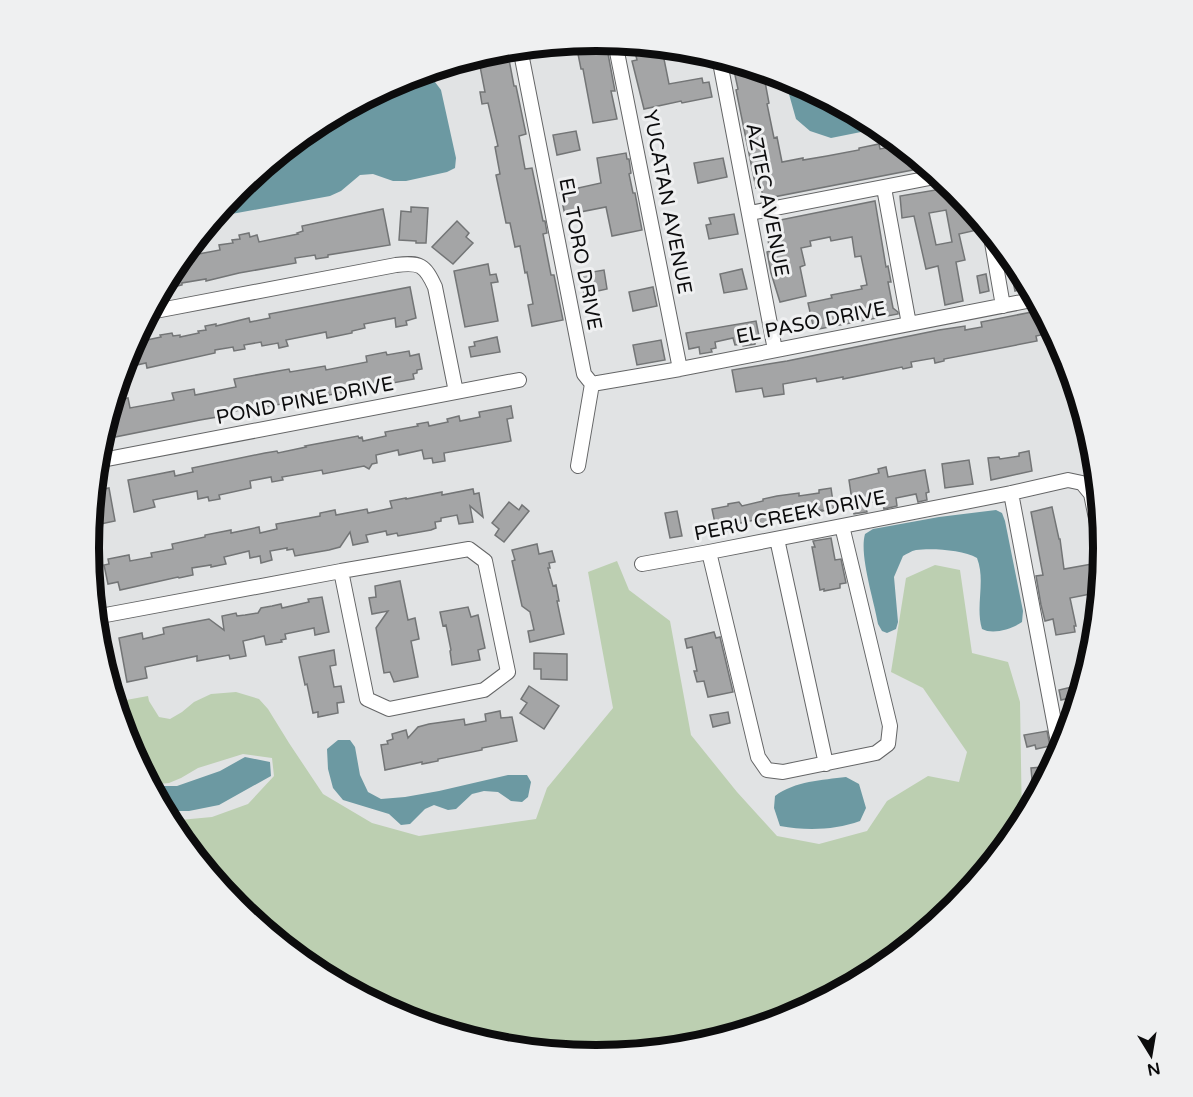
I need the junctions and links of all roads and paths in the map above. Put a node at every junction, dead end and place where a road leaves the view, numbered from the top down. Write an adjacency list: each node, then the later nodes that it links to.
1 (617, 52): 13 (street, YUCATAN AVENUE)
2 (522, 57): 15 (street, EL TORO DRIVE)
3 (721, 67): 6 (street, AZTEC AVENUE)
4 (929, 178): 5 (street)
5 (884, 188): 6 (street); 11 (street)
6 (750, 213): 12 (street, AZTEC AVENUE)
7 (993, 249): 9 (street)
8 (1027, 301): 9 (street, EL PASO DRIVE)
9 (1003, 306): 11 (street, EL PASO DRIVE)
10 (160, 310): 16 (street)
11 (909, 324): 12 (street, EL PASO DRIVE)
12 (775, 350): 13 (street, EL PASO DRIVE)
13 (680, 369): 15 (street, EL PASO DRIVE)
14 (519, 380): 16 (street, POND PINE DRIVE)
15 (592, 384): 18 (street)
16 (456, 392): 17 (street, POND PINE DRIVE)
17 (108, 459)
18 (578, 466)
19 (1011, 493): 20 (street); 21 (street, PERU CREEK DRIVE); 27 (street)
20 (1091, 494)
21 (842, 526): 22 (street, PERU CREEK DRIVE); 28 (street)
22 (777, 539): 23 (street, PERU CREEK DRIVE); 28 (street)
23 (709, 552): 24 (street, PERU CREEK DRIVE); 28 (street)
24 (642, 564)
25 (341, 572): 25 (street); 26 (street)
26 (103, 615)
27 (1057, 737)
28 (826, 764)

